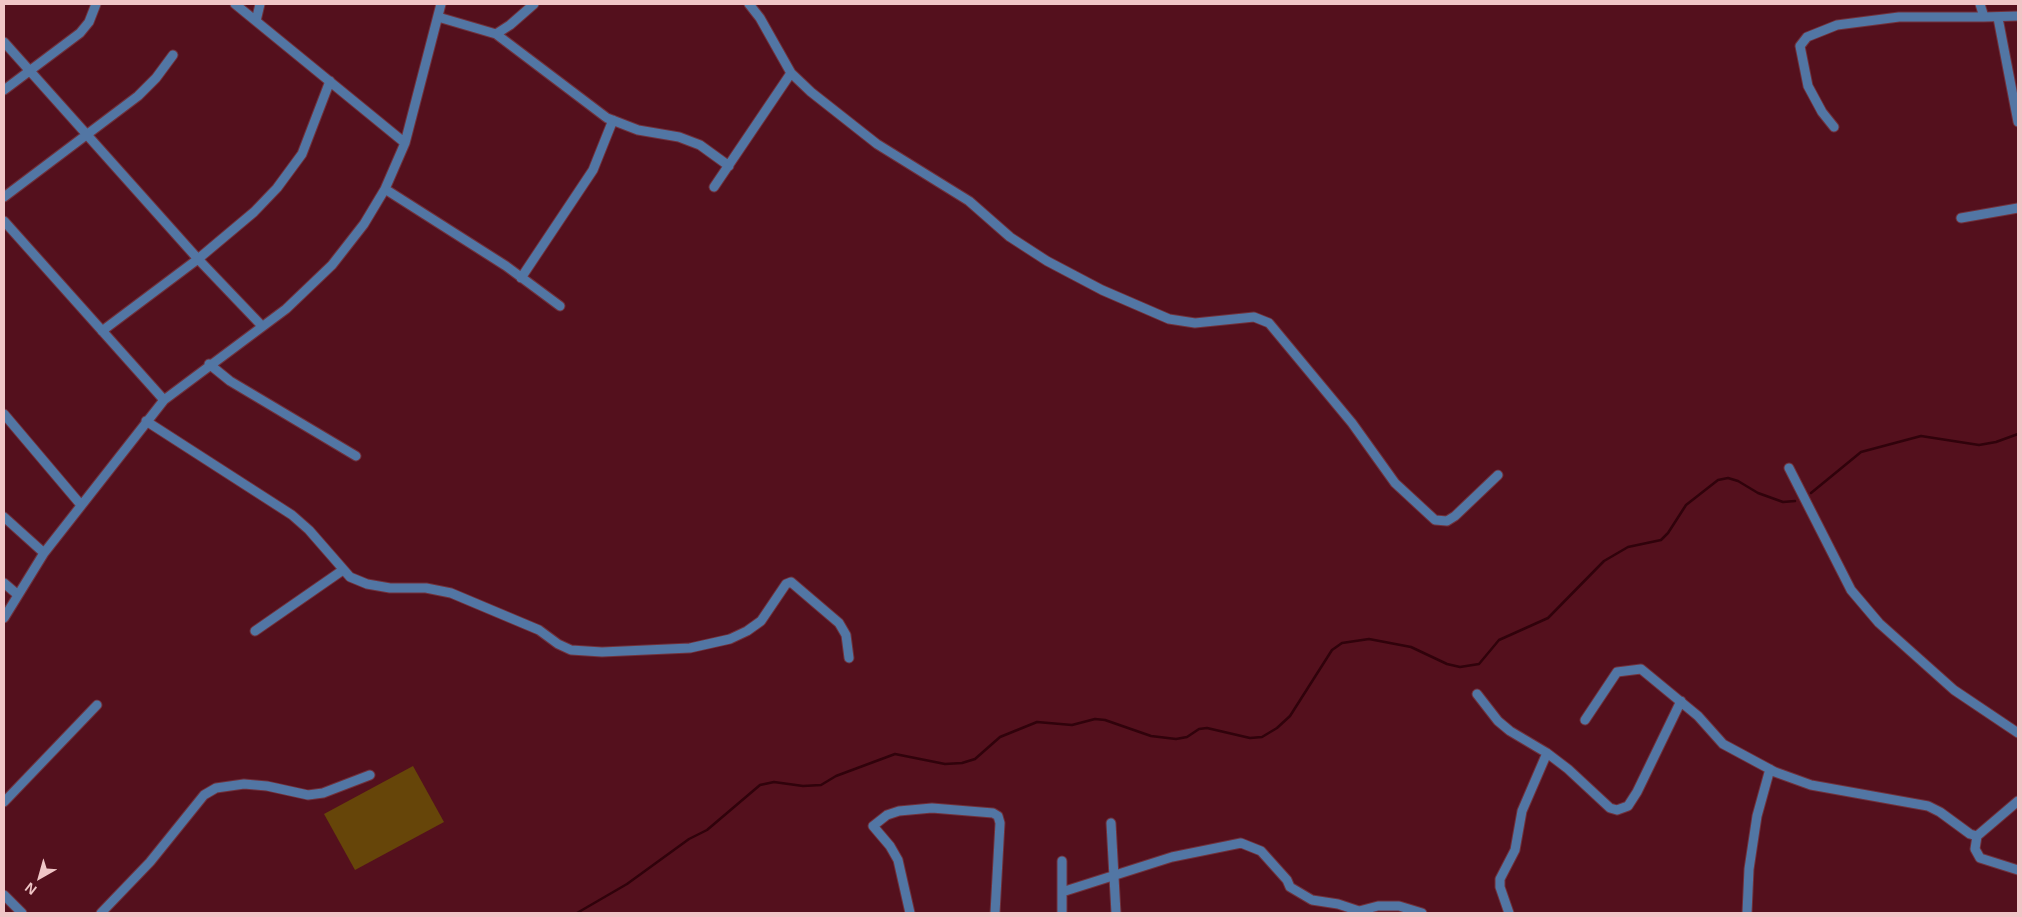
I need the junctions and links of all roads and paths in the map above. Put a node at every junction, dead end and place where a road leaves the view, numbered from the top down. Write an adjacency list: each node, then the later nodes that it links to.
1 (96, 4): 16 (street)
2 (235, 4): 12 (street)
3 (260, 4): 12 (street)
4 (441, 4): 9 (street)
5 (534, 4): 13 (street)
6 (749, 4): 17 (street)
7 (1980, 4): 10 (street)
8 (2018, 16): 11 (street)
9 (438, 17): 13 (street); 24 (street)
10 (1984, 17): 11 (street); 22 (street)
11 (1998, 18): 21 (street)
12 (256, 22): 18 (street)
13 (496, 34): 20 (street)
14 (4, 42): 16 (street)
15 (173, 55): 23 (street)
16 (30, 70): 19 (street); 23 (street)
17 (791, 73): 25 (street); 43 (street)
18 (330, 82): 24 (street); 32 (street)
19 (4, 90)
20 (613, 120): 25 (street); 33 (street)
21 (2018, 122)
22 (1834, 127)
23 (86, 132): 28 (street); 32 (street)
24 (405, 142): 27 (street)
25 (729, 166): 26 (street)
26 (714, 187)
27 (385, 189): 33 (street); 35 (street)
28 (4, 197)
29 (2018, 208): 30 (street)
30 (1961, 218)
31 (4, 221): 36 (street)
32 (198, 259): 35 (street); 36 (street)
33 (521, 278): 34 (street)
34 (560, 306)
35 (262, 326): 37 (street)
36 (102, 331): 38 (street)
37 (209, 364): 38 (street); 41 (street)
38 (164, 400): 40 (street)
39 (4, 414): 44 (street)
40 (146, 421): 44 (street); 47 (street)
41 (356, 456)
42 (1789, 468): 57 (street)
43 (1498, 475)
44 (81, 505): 46 (street)
45 (4, 517): 46 (street)
46 (44, 553): 49 (street)
47 (343, 570): 51 (street); 52 (street)
48 (4, 583): 49 (street)
49 (18, 594): 50 (street)
50 (4, 618)
51 (255, 631)
52 (849, 658)
53 (1477, 694): 58 (street)
54 (1681, 701): 56 (street); 58 (street); 59 (street)
55 (98, 705): 62 (street)
56 (1585, 720)
57 (2018, 733)
58 (1547, 753): 77 (street)
59 (1770, 769): 64 (street); 78 (street)
60 (370, 775): 71 (street)
61 (2018, 801): 64 (street)
62 (4, 802)
63 (1111, 823): 67 (street)
64 (1978, 836): 66 (street)
65 (1062, 861): 68 (street)
66 (2018, 870)
67 (1114, 875): 68 (street); 75 (street); 76 (street)
68 (1062, 892): 74 (street)
69 (4, 895): 70 (street)
70 (22, 913)
71 (101, 913)
72 (910, 913): 73 (street)
73 (995, 913)
74 (1062, 913)
75 (1116, 913)
76 (1422, 913)
77 (1510, 913)
78 (1747, 913)

